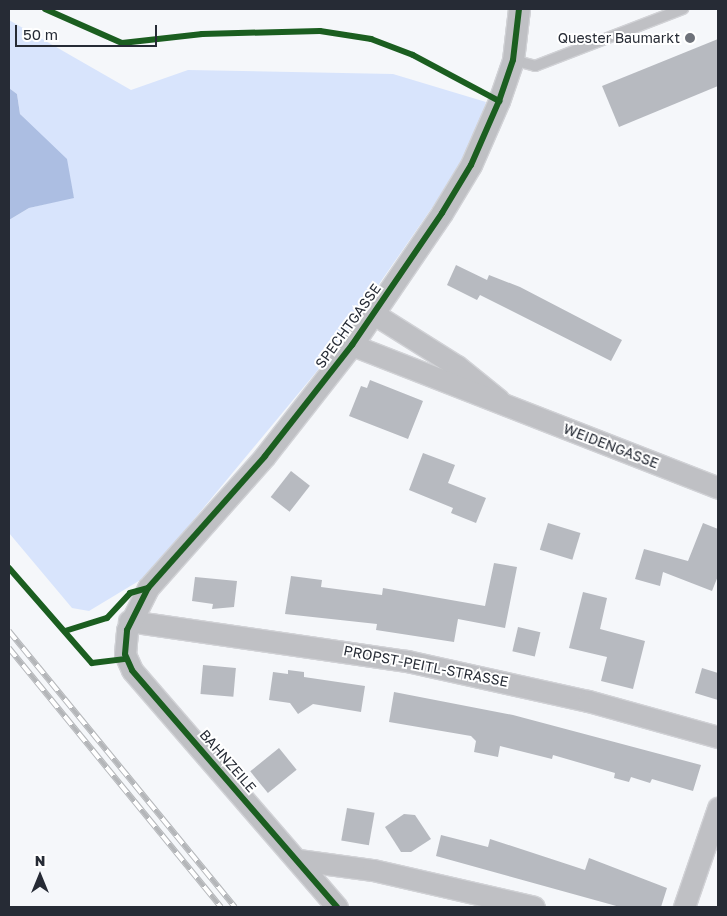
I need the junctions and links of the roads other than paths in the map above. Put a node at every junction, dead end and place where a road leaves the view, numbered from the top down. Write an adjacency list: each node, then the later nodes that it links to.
1 (519, 9): 3 (street, SPECHTGASSE)
2 (683, 9): 3 (lane)
3 (513, 60): 4 (street, SPECHTGASSE)
4 (374, 314): 5 (street, SPECHTGASSE); 6 (street, WEIDENGASSE)
5 (352, 345): 6 (street, WEIDENGASSE); 8 (street, SPECHTGASSE)
6 (505, 405): 7 (street, WEIDENGASSE)
7 (718, 488)
8 (129, 621): 9 (street, PROPST-PEITL-STRASSE); 11 (street, BAHNZEILE)
9 (718, 737)
10 (718, 808): 14 (street)
11 (298, 860): 12 (street, BAHNZEILE); 13 (street)
12 (337, 907)
13 (534, 907)
14 (684, 907)

